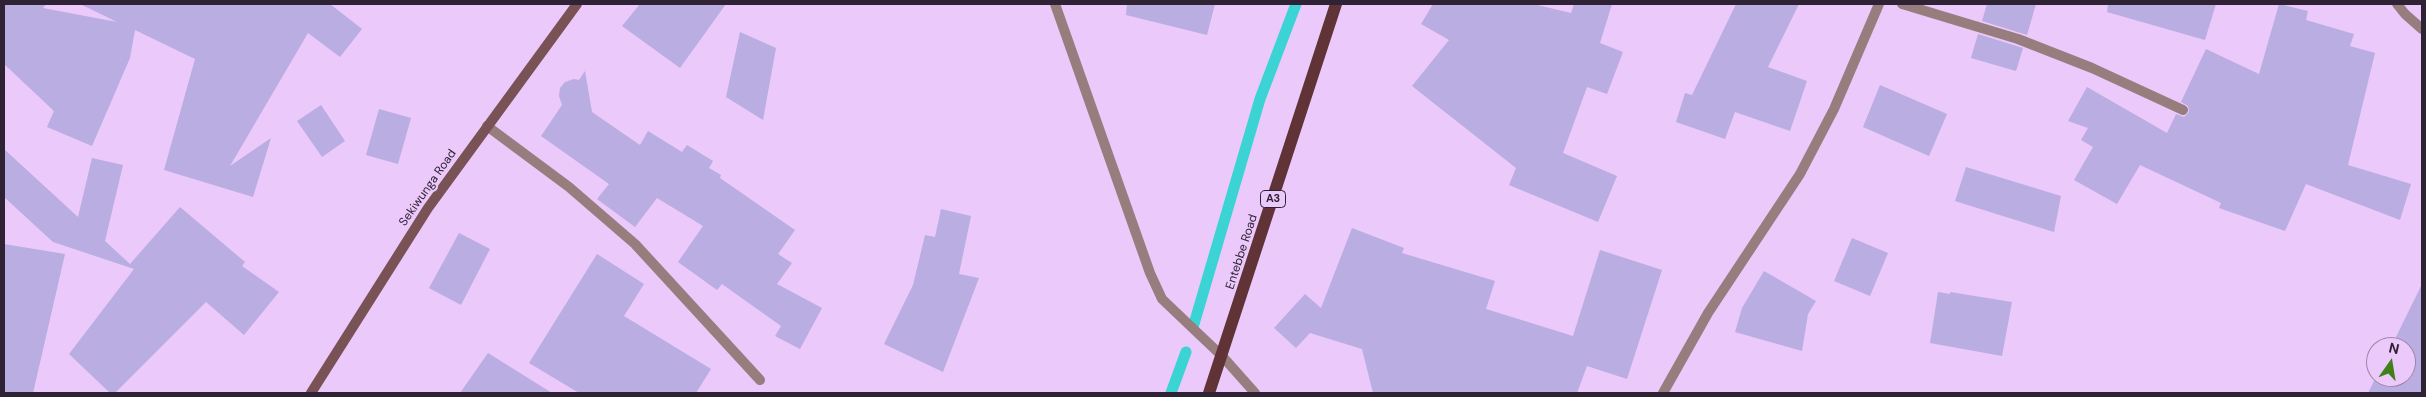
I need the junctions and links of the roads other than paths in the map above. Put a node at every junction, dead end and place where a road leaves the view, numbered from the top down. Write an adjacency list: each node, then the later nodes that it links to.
1 (577, 4): 9 (main road, Sekiwunga Road)
2 (1055, 4): 10 (street)
3 (1336, 4): 10 (main road, Entebbe Road / A3)
4 (1879, 4): 15 (street)
5 (1902, 4): 8 (street)
6 (2397, 4): 7 (street)
7 (2422, 29)
8 (2183, 110)
9 (488, 126): 11 (street); 12 (main road, Sekiwunga Road)
10 (1222, 357): 13 (main road, Entebbe Road / A3); 14 (street)
11 (760, 380)
12 (311, 393)
13 (1209, 393)
14 (1255, 393)
15 (1662, 393)

